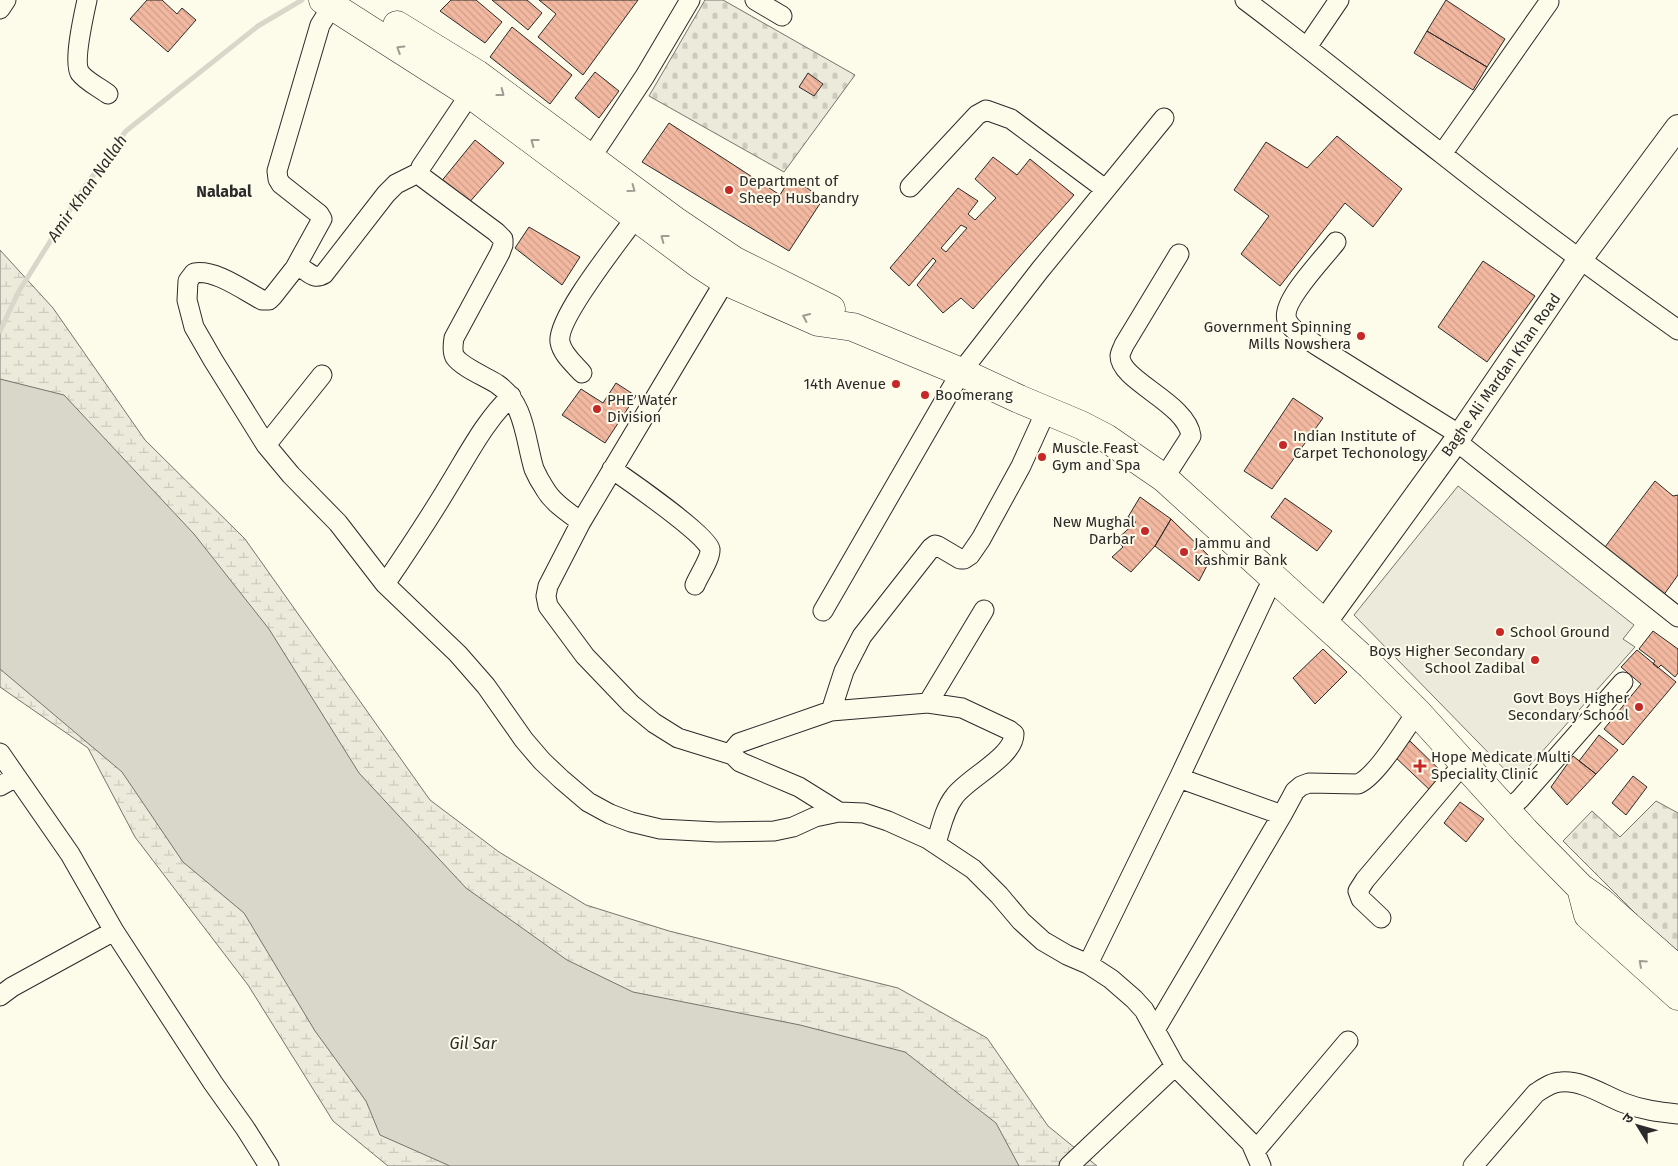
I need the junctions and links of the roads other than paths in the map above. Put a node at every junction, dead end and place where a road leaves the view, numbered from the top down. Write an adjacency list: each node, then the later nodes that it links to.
1 (6, 0): 9 (street)
2 (87, 0): 13 (street)
3 (690, 0): 17 (street)
4 (755, 0): 10 (street)
5 (1245, 0): 11 (street)
6 (1339, 0): 11 (street)
7 (337, 2): 12 (highway); 25 (street)
8 (1549, 2): 16 (street)
9 (0, 9)
10 (782, 16)
11 (1308, 47): 16 (street)
12 (473, 84): 17 (highway); 18 (street)
13 (108, 94)
14 (1164, 118): 20 (street)
15 (1678, 127): 24 (main road, Baghe Ali Mardan Khan Road)
16 (1442, 154): 24 (street)
17 (583, 167): 21 (highway); 27 (highway, one-way to 27)
18 (420, 172): 25 (street); 32 (street)
19 (910, 187): 20 (street)
20 (1106, 189): 29 (street)
21 (636, 217): 26 (highway, one-way to 21); 30 (street)
22 (1336, 242): 34 (street)
23 (1179, 254): 37 (street)
24 (1580, 259): 28 (street); 34 (main road, Baghe Ali Mardan Khan Road)
25 (295, 268): 35 (street)
26 (725, 281): 27 (highway, one-way to 26); 36 (street)
27 (853, 327): 29 (highway)
28 (1678, 330)
29 (961, 372): 33 (highway); 43 (street)
30 (582, 373)
31 (322, 375): 35 (street)
32 (511, 396): 38 (street); 40 (street)
33 (1046, 411): 37 (highway); 48 (street)
34 (1458, 438): 44 (street); 45 (main road, Baghe Ali Mardan Khan Road)
35 (266, 445): 40 (street)
36 (612, 469): 38 (street); 41 (street)
37 (1164, 478): 39 (highway)
38 (582, 522): 51 (street)
39 (1275, 577): 45 (highway); 53 (street)
40 (385, 584): 56 (street)
41 (694, 585)
42 (984, 610): 47 (street)
43 (823, 611)
44 (1678, 617)
45 (1324, 623): 49 (highway)
46 (1623, 682): 55 (street)
47 (928, 704): 48 (street); 58 (street)
48 (831, 711): 51 (street)
49 (1417, 712): 52 (highway); 57 (street)
50 (0, 753): 54 (street)
51 (733, 756): 56 (street)
52 (1463, 764): 55 (highway); 60 (street)
53 (1180, 778): 57 (street); 62 (street)
54 (8, 781): 61 (street)
55 (1506, 811): 59 (highway)
56 (839, 812): 58 (street)
57 (1282, 815): 66 (street)
58 (936, 843): 62 (street)
59 (1581, 888): 63 (highway); 65 (highway, one-way to 59)
60 (1381, 918)
61 (114, 931): 64 (street); 71 (street)
62 (1088, 964): 66 (street)
63 (1678, 970)
64 (0, 996)
65 (1678, 996)
66 (1155, 1030): 68 (street)
67 (1348, 1041): 70 (street)
68 (1175, 1066): 70 (street); 72 (street)
69 (1678, 1114): 73 (street)
70 (1258, 1158)
71 (270, 1166)
72 (1069, 1166)
73 (1473, 1166)

